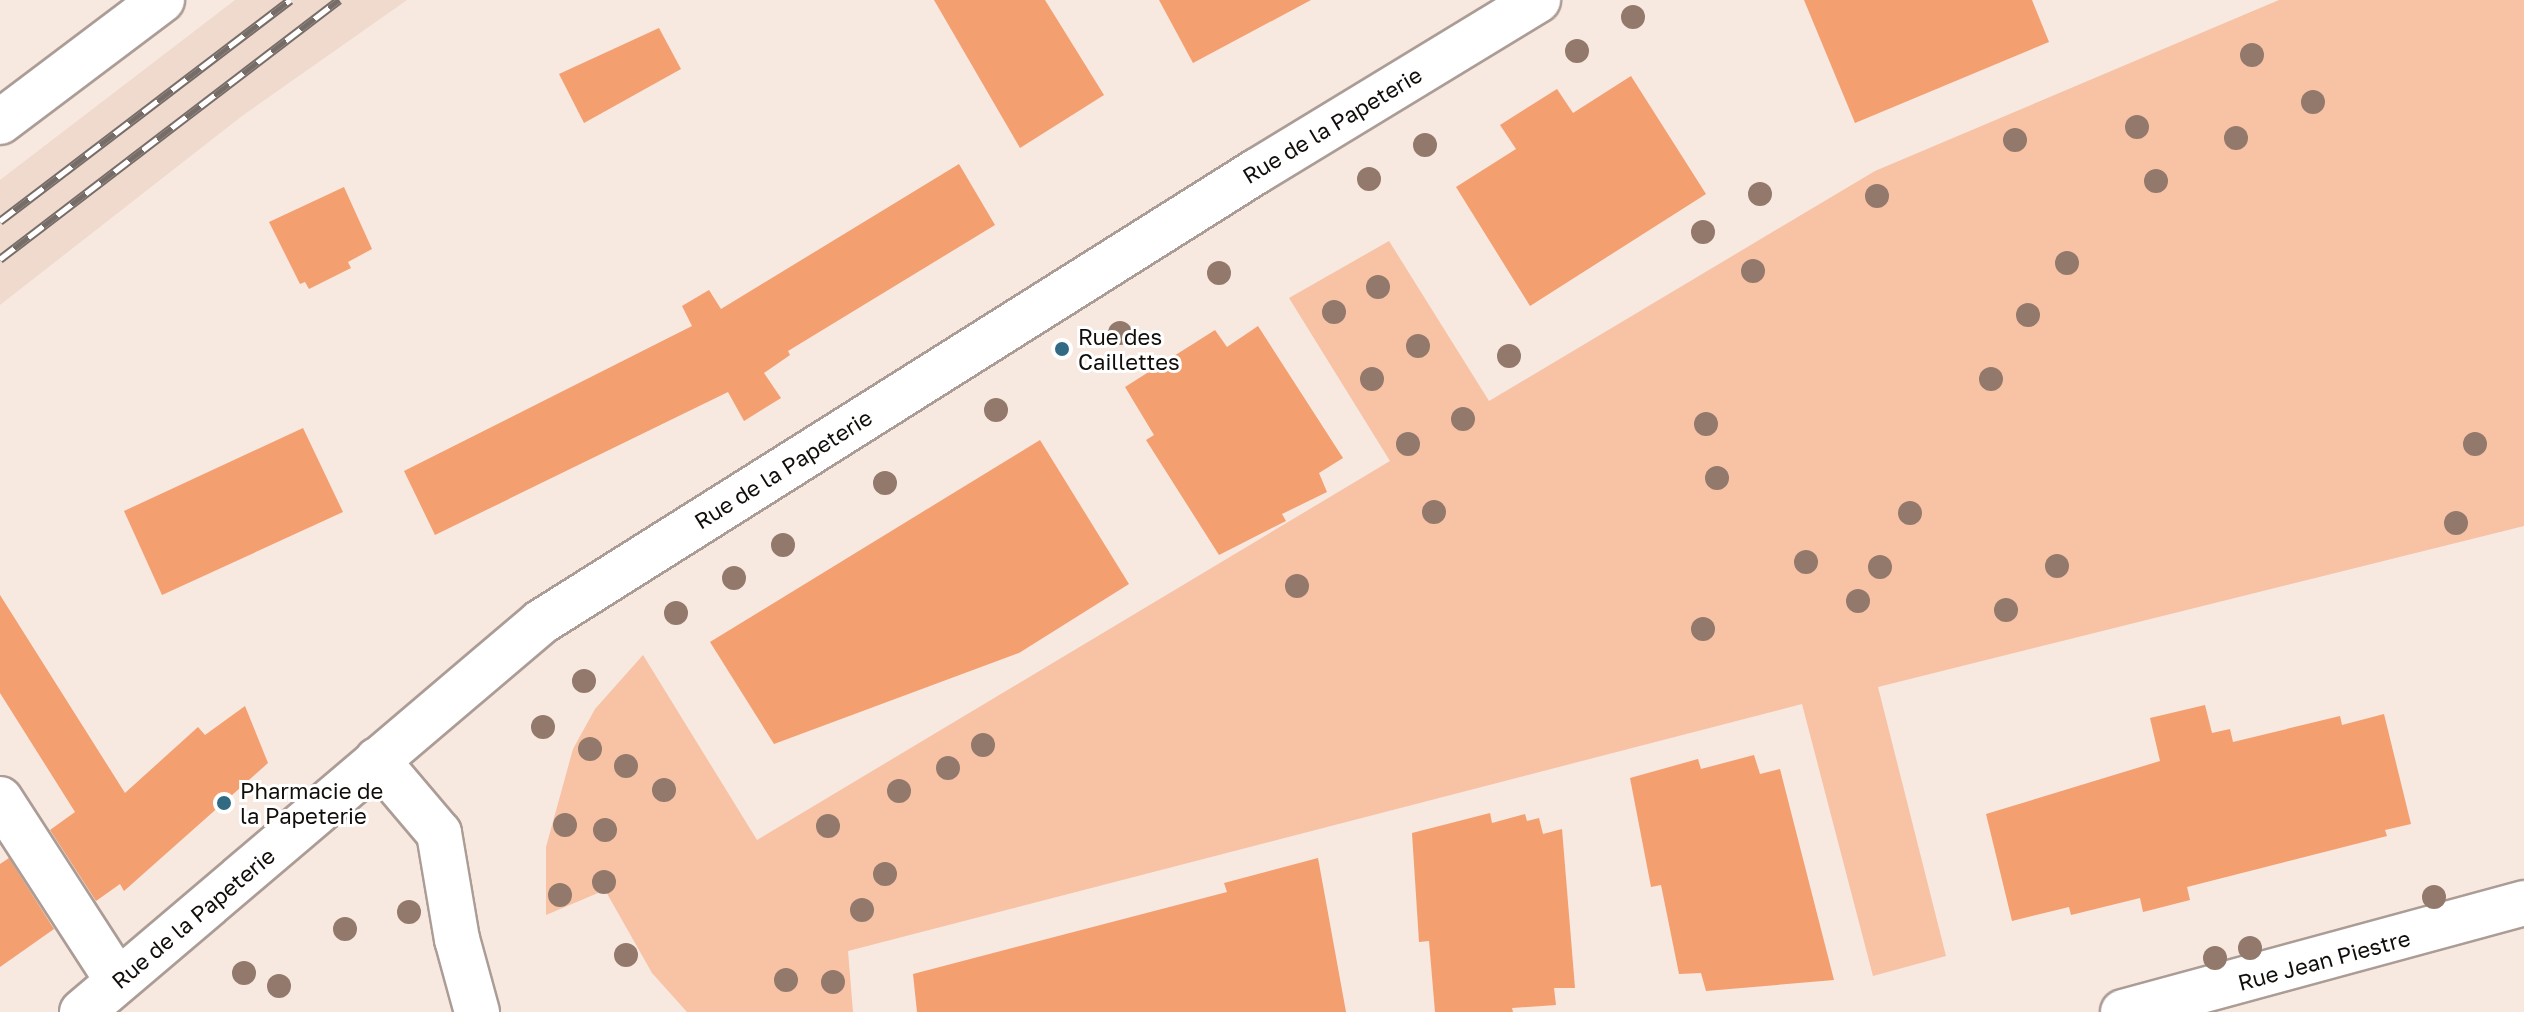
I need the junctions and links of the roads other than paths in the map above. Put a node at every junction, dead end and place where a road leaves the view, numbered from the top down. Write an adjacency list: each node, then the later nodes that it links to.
1 (162, 0): 3 (street)
2 (1538, 0): 4 (street, Rue de la Papeterie)
3 (0, 122)
4 (377, 760): 7 (street, Rue de la Papeterie); 10 (street)
5 (0, 799): 7 (street)
6 (2524, 903): 8 (street, Rue Jean Piestre)
7 (117, 980): 9 (street, Rue de la Papeterie)
8 (2211, 1002): 11 (street, Rue Jean Piestre)
9 (82, 1012)
10 (477, 1012)
11 (2123, 1012)

